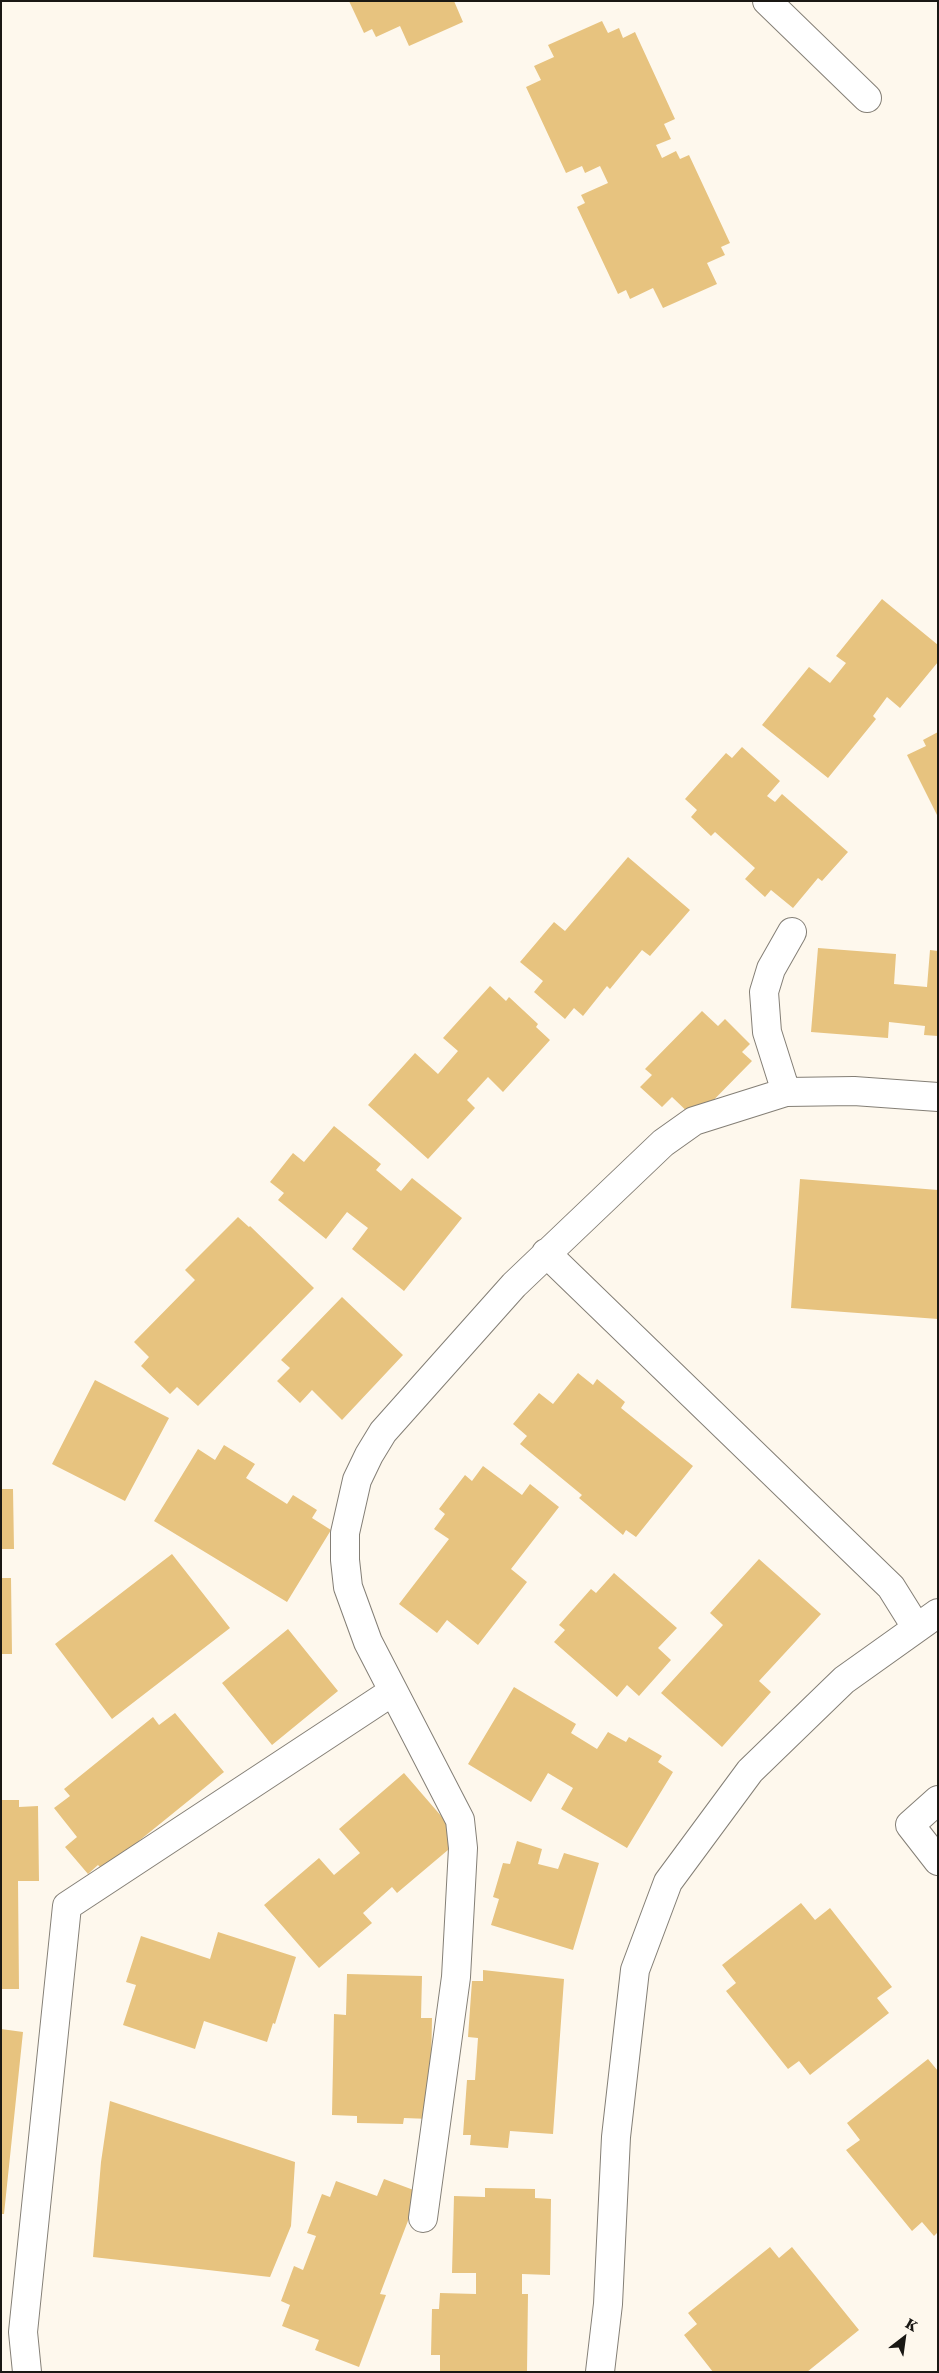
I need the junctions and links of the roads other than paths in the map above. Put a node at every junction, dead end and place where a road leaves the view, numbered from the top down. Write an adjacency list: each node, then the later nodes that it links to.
1 (766, 1): 2 (street)
2 (868, 98)
3 (792, 932): 4 (street)
4 (786, 1092): 5 (street); 6 (street)
5 (938, 1097)
6 (546, 1253): 7 (street); 8 (street)
7 (927, 1620): 13 (street)
8 (392, 1692): 11 (street); 12 (street)
9 (938, 1800): 10 (street)
10 (938, 1861)
11 (423, 2218)
12 (27, 2372)
13 (600, 2372)

